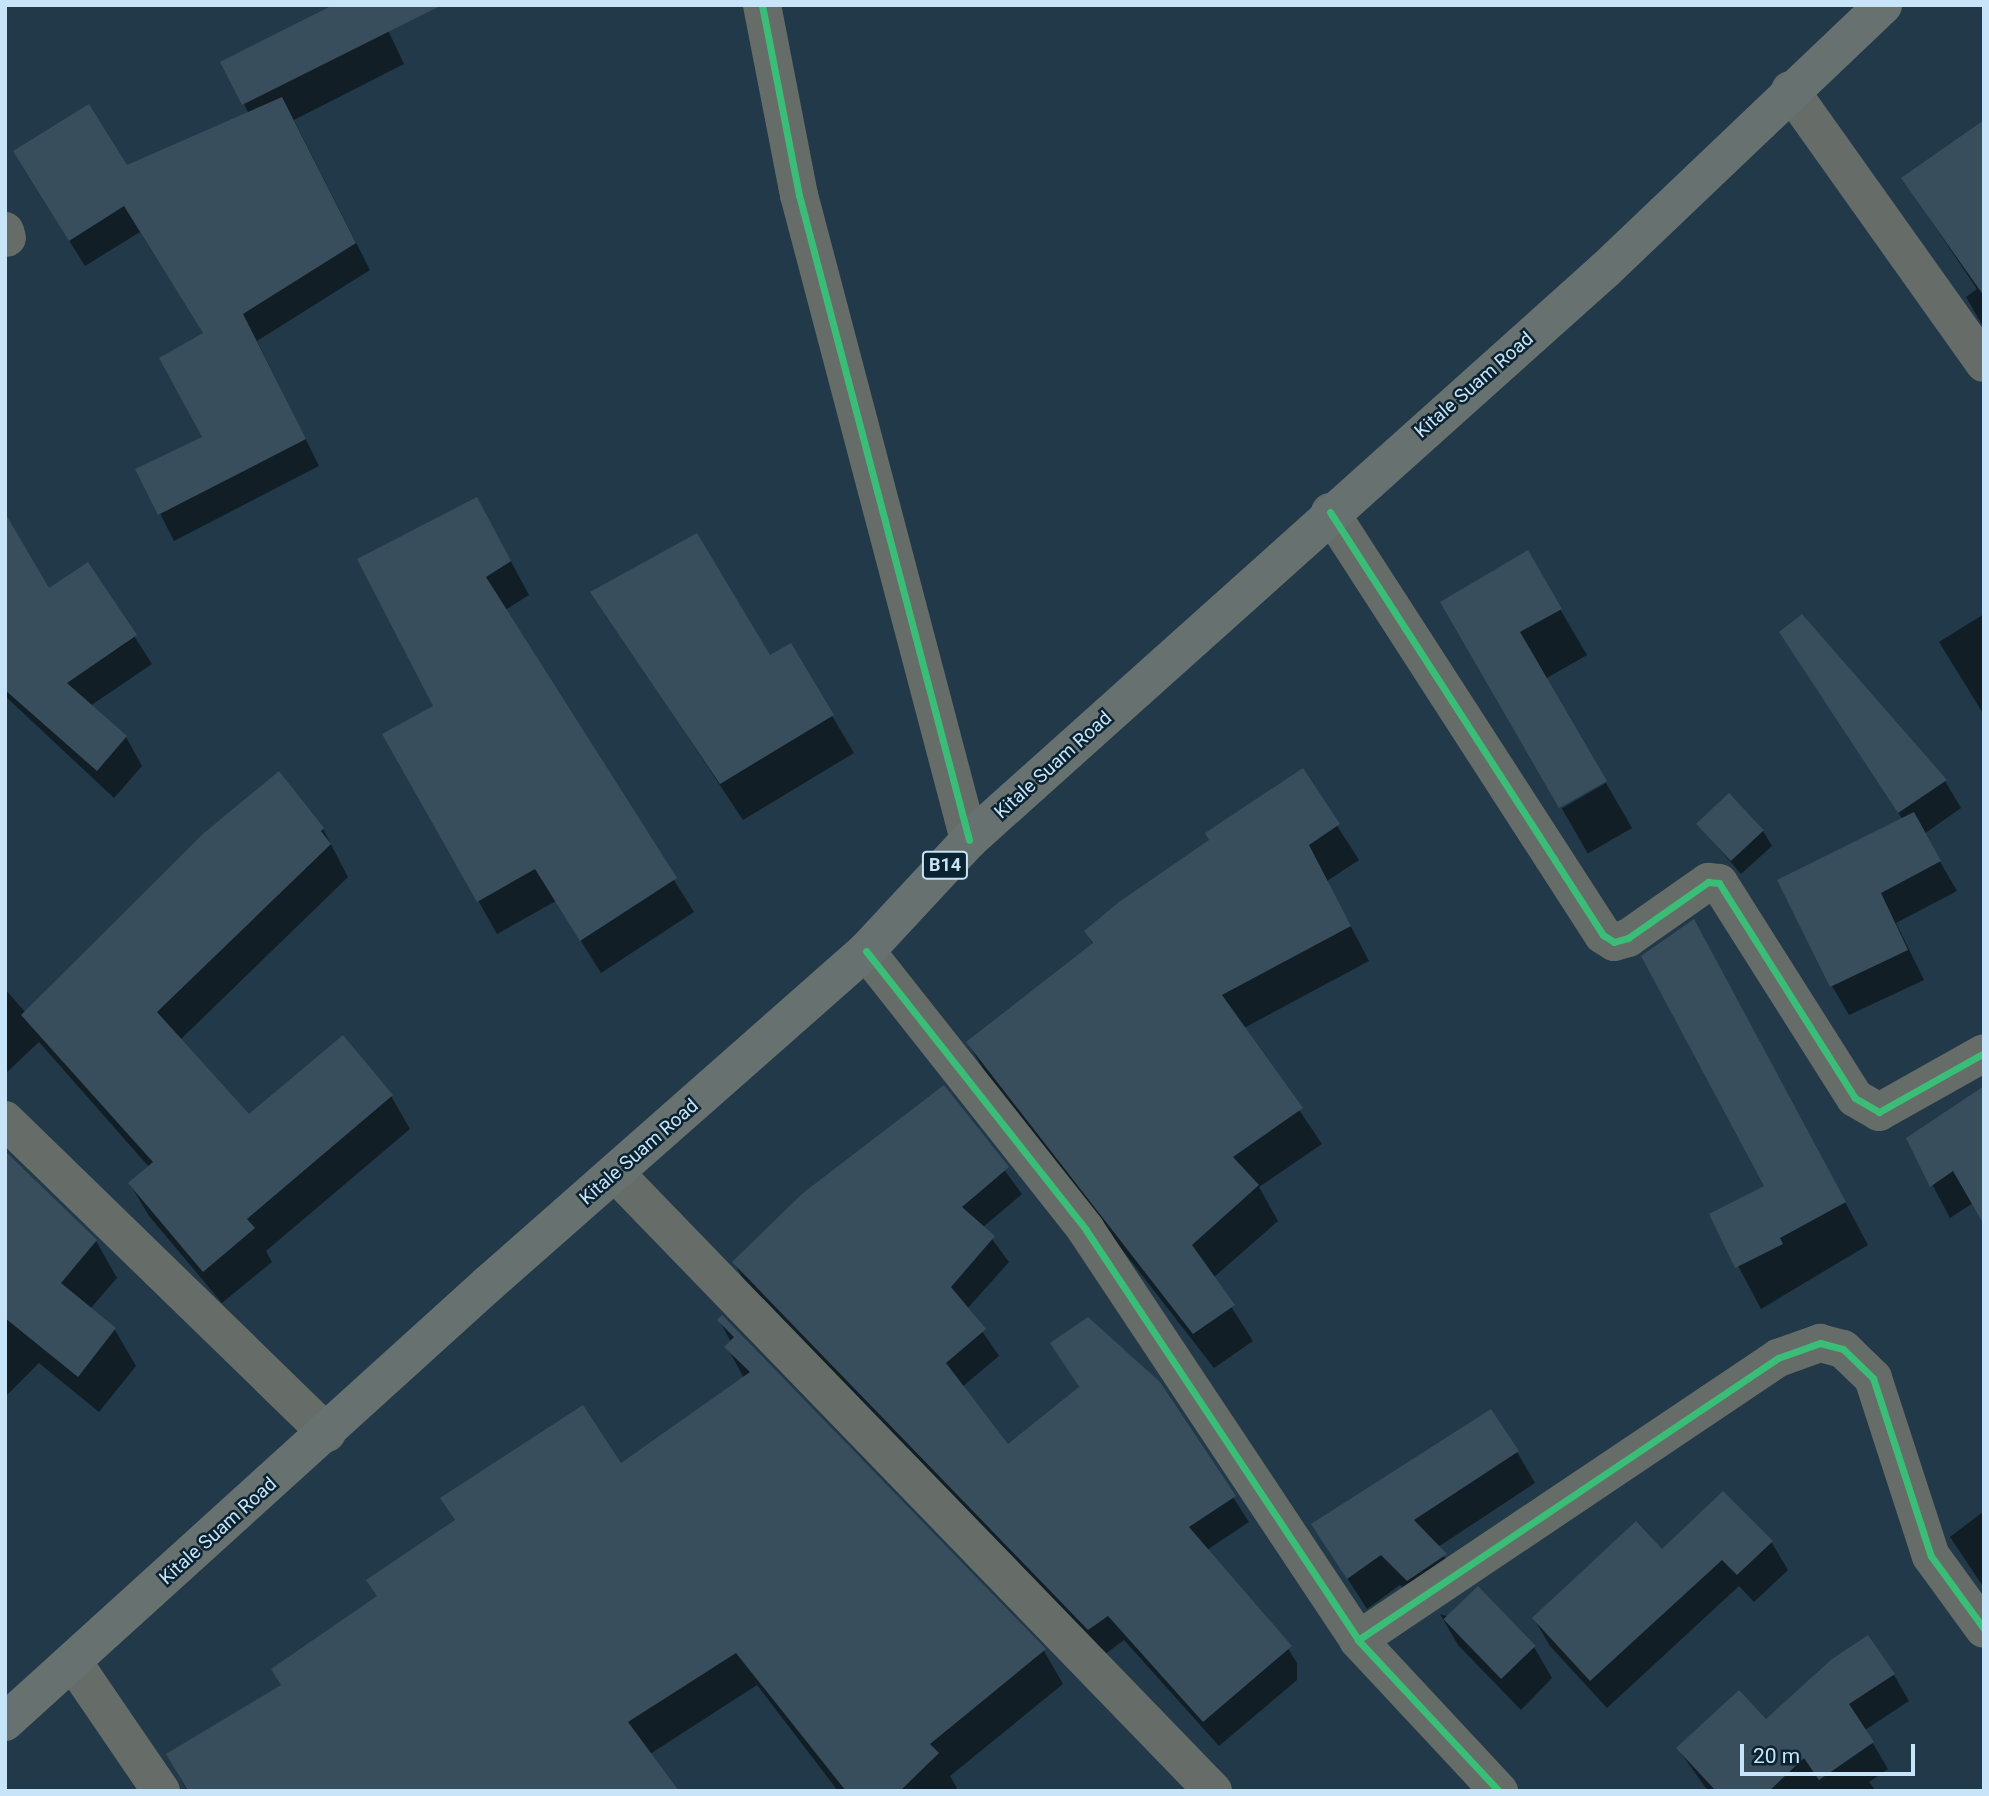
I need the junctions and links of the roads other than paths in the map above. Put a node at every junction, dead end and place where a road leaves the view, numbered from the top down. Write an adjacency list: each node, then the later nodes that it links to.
1 (762, 5): 6 (street)
2 (1883, 5): 3 (highway, Kitale Suam Road / B14)
3 (1790, 90): 4 (street); 5 (highway, Kitale Suam Road / B14)
4 (1984, 363)
5 (1330, 512): 6 (highway, Kitale Suam Road / B14); 8 (street)
6 (969, 840): 7 (highway, Kitale Suam Road / B14)
7 (866, 951): 10 (highway, Kitale Suam Road / B14); 13 (street)
8 (1984, 1053)
9 (5, 1120): 11 (street)
10 (615, 1173): 11 (highway, Kitale Suam Road / B14); 17 (street)
11 (327, 1433): 14 (highway, Kitale Suam Road / B14)
12 (1984, 1629): 13 (street)
13 (1358, 1640): 18 (street)
14 (73, 1662): 15 (highway, Kitale Suam Road / B14); 16 (street)
15 (5, 1722)
16 (161, 1791)
17 (1213, 1791)
18 (1499, 1791)

